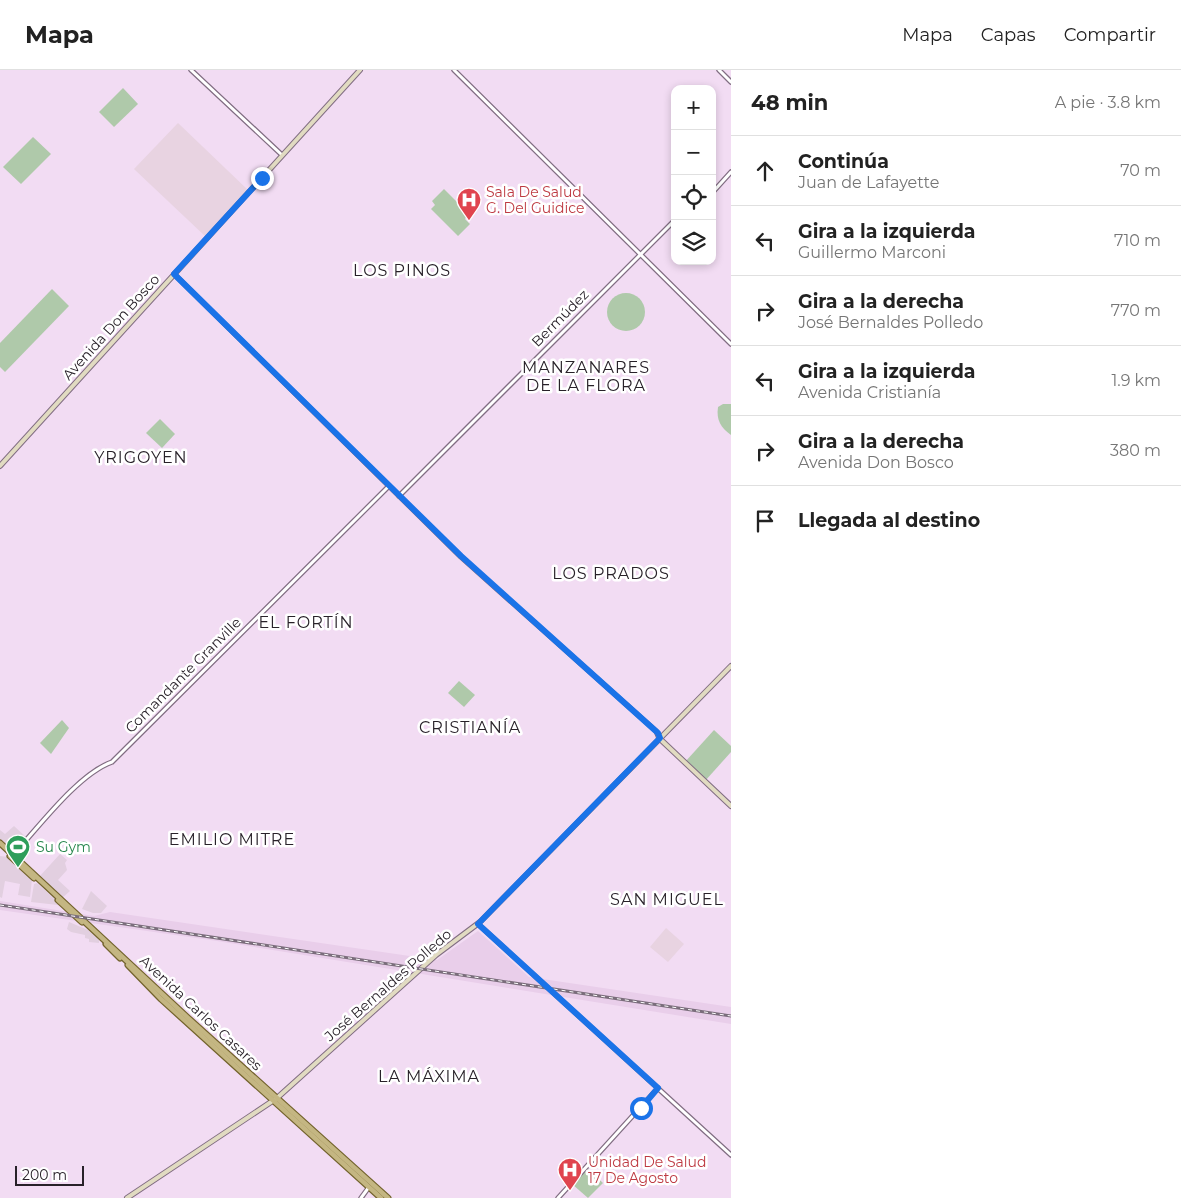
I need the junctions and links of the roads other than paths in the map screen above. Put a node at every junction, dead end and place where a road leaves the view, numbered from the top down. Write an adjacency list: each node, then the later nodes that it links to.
1 (190, 70): 6 (street)
2 (360, 70): 6 (main road, Avenida Don Bosco)
3 (454, 70): 10 (street)
4 (719, 70): 5 (street)
5 (731, 82)
6 (282, 155): 11 (main road, Avenida Don Bosco)
7 (731, 172): 8 (street)
8 (716, 189)
9 (671, 224): 10 (street, Bermúdez)
10 (640, 254): 12 (street); 15 (street, Bermúdez)
11 (174, 274): 13 (main road, Avenida Don Bosco); 14 (street)
12 (731, 344)
13 (0, 466)
14 (389, 486): 15 (street); 21 (street, Comandante Granville)
15 (399, 496): 17 (street)
16 (731, 666): 17 (main road, José Bernaldes Polledo)
17 (660, 738): 18 (main road); 22 (main road, José Bernaldes Polledo)
18 (731, 806)
19 (0, 843): 21 (main road, Avenida Carlos Casares)
20 (0, 847): 24 (main road, Avenida Carlos Casares)
21 (13, 855): 24 (main road, Avenida Carlos Casares)
22 (478, 924): 23 (street); 24 (main road, José Bernaldes Polledo)
23 (658, 1088): 25 (street); 31 (street)
24 (275, 1099): 26 (main road, Avenida Carlos Casares); 27 (main road, José Bernaldes Polledo); 30 (main road, Avenida Carlos Casares)
25 (731, 1155)
26 (369, 1187): 28 (street); 29 (main road, Avenida Carlos Casares)
27 (127, 1198)
28 (361, 1198)
29 (382, 1198)
30 (388, 1198)
31 (558, 1198)

